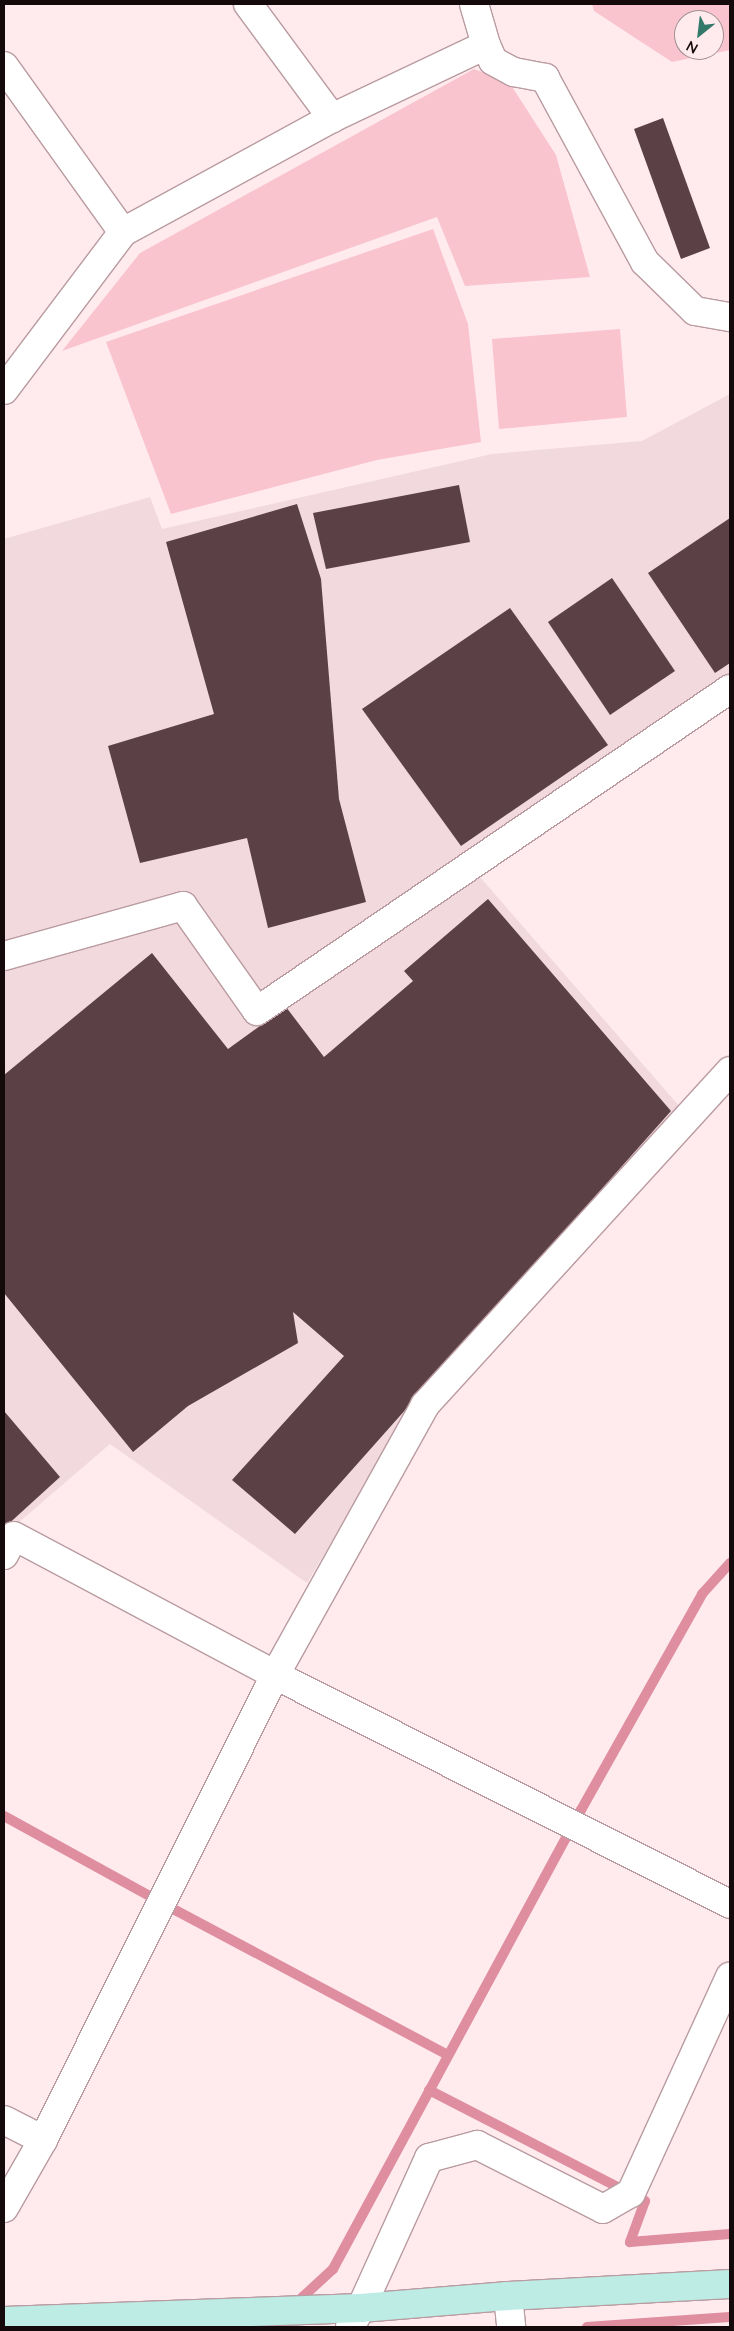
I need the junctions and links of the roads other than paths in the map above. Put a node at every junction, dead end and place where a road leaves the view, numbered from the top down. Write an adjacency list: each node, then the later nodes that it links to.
1 (248, 4): 5 (street)
2 (474, 4): 3 (street)
3 (486, 45): 5 (street); 7 (street)
4 (4, 66): 6 (street)
5 (332, 118): 6 (street)
6 (123, 232): 8 (street)
7 (730, 317)
8 (4, 390)
9 (730, 689): 10 (street)
10 (4, 956)
11 (730, 1071): 13 (street)
12 (4, 1555): 13 (street)
13 (275, 1676): 14 (street); 17 (street)
14 (730, 1904)
15 (730, 1977): 21 (street)
16 (4, 2120): 17 (street)
17 (42, 2140): 18 (street)
18 (4, 2208)
19 (730, 2284): 20 (street)
20 (508, 2296): 21 (street); 23 (street)
21 (356, 2318): 22 (street)
22 (4, 2321)
23 (511, 2327)

